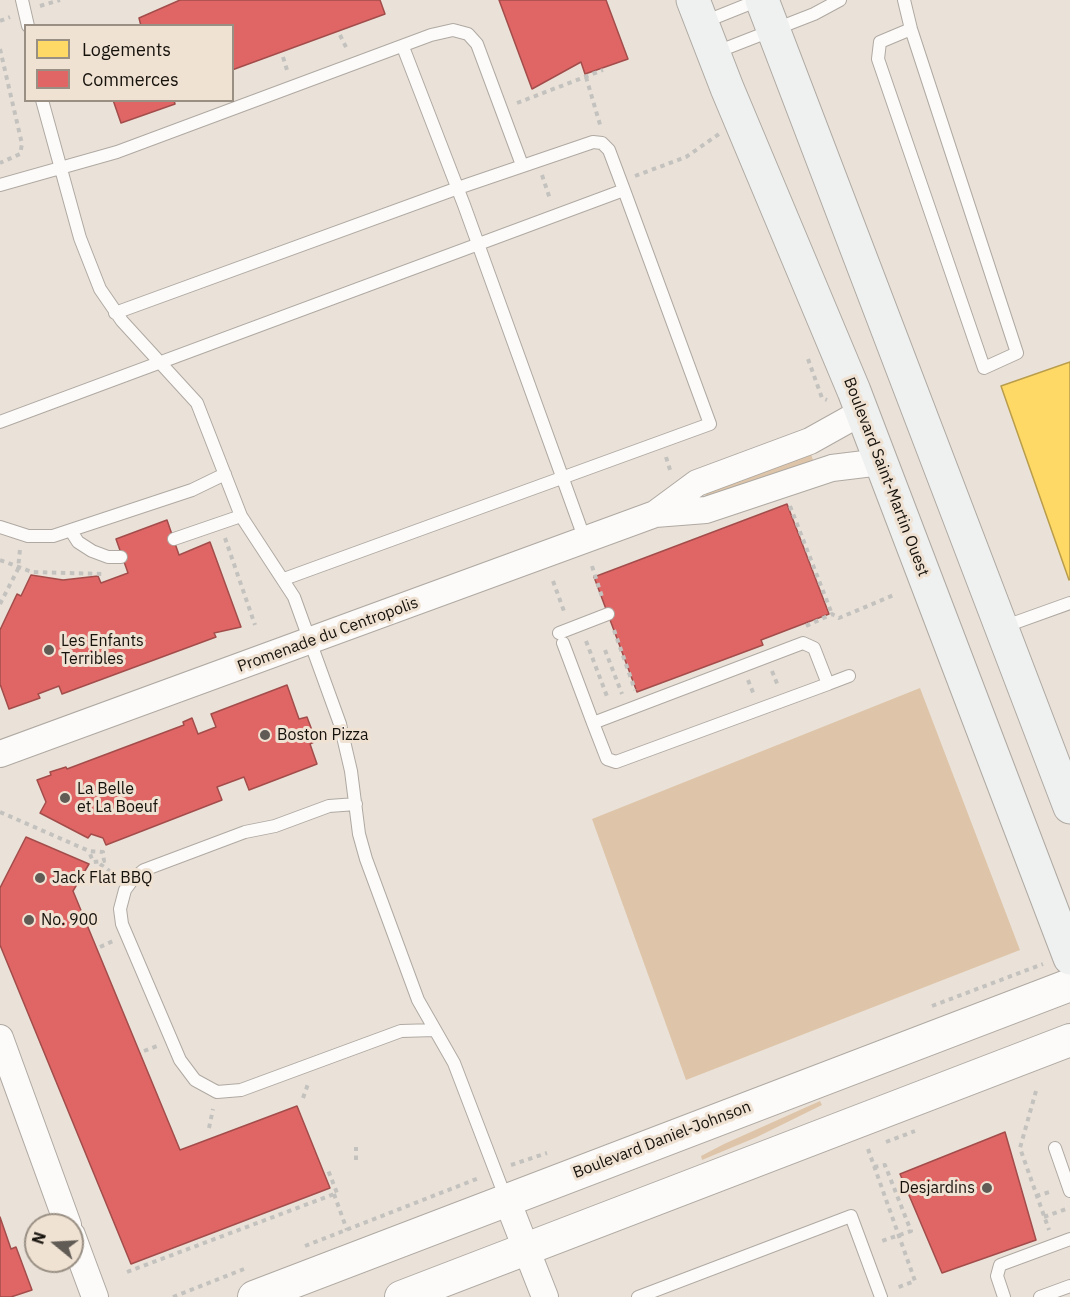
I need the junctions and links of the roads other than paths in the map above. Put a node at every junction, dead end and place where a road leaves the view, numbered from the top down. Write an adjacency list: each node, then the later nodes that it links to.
1 (22, 0): 6 (lane)
2 (840, 0): 4 (lane)
3 (904, 0): 7 (lane)
4 (764, 10): 5 (lane); 9 (lane); 34 (main road)
5 (698, 12): 9 (main road, Boulevard Saint-Martin Ouest)
6 (28, 24)
7 (911, 29): 7 (lane)
8 (403, 47): 11 (lane); 12 (lane); 14 (lane)
9 (714, 53): 19 (main road, Boulevard Saint-Martin Ouest)
10 (42, 102): 12 (lane)
11 (522, 165): 14 (lane); 15 (lane)
12 (58, 168): 13 (lane); 17 (lane)
13 (0, 185)
14 (458, 188): 16 (lane); 17 (lane)
15 (624, 190): 16 (lane); 23 (lane)
16 (478, 246): 18 (lane); 23 (lane)
17 (115, 313): 18 (lane)
18 (162, 363): 20 (lane); 22 (lane)
19 (862, 412): 21 (main road, Boulevard Saint-Martin Ouest); 24 (street, Promenade du Centropolis)
20 (0, 422)
21 (881, 462): 24 (street, Promenade du Centropolis); 42 (main road, Boulevard Saint-Martin Ouest)
22 (225, 474): 25 (lane); 27 (lane)
23 (562, 477): 29 (lane); 31 (lane)
24 (655, 514): 29 (street, Promenade du Centropolis)
25 (241, 516): 28 (lane); 31 (lane)
26 (0, 527): 27 (lane)
27 (71, 531): 30 (lane)
28 (174, 539)
29 (585, 540): 35 (street, Promenade du Centropolis)
30 (121, 557)
31 (284, 579): 35 (lane)
32 (1070, 603): 34 (lane)
33 (608, 614): 38 (lane)
34 (1001, 627): 40 (main road)
35 (312, 640): 39 (street, Promenade du Centropolis); 41 (lane)
36 (849, 676): 37 (lane)
37 (828, 684): 38 (lane); 38 (lane)
38 (593, 723)
39 (0, 754)
40 (1068, 795)
41 (356, 804): 44 (lane); 44 (lane)
42 (1070, 958)
43 (1070, 986): 49 (street, Boulevard Daniel-Johnson)
44 (435, 1030): 49 (lane)
45 (0, 1038): 50 (street)
46 (1070, 1040): 52 (street)
47 (1055, 1148): 48 (lane)
48 (1070, 1191)
49 (507, 1200): 52 (street); 56 (street, Boulevard Daniel-Johnson)
50 (64, 1213)
51 (1070, 1239): 61 (lane)
52 (525, 1248): 57 (street); 58 (street)
53 (84, 1267): 55 (street)
54 (1070, 1286): 62 (lane)
55 (95, 1297)
56 (254, 1297)
57 (401, 1297)
58 (545, 1297)
59 (638, 1297): 60 (lane)
60 (881, 1297)
61 (1004, 1297)
62 (1040, 1297)

